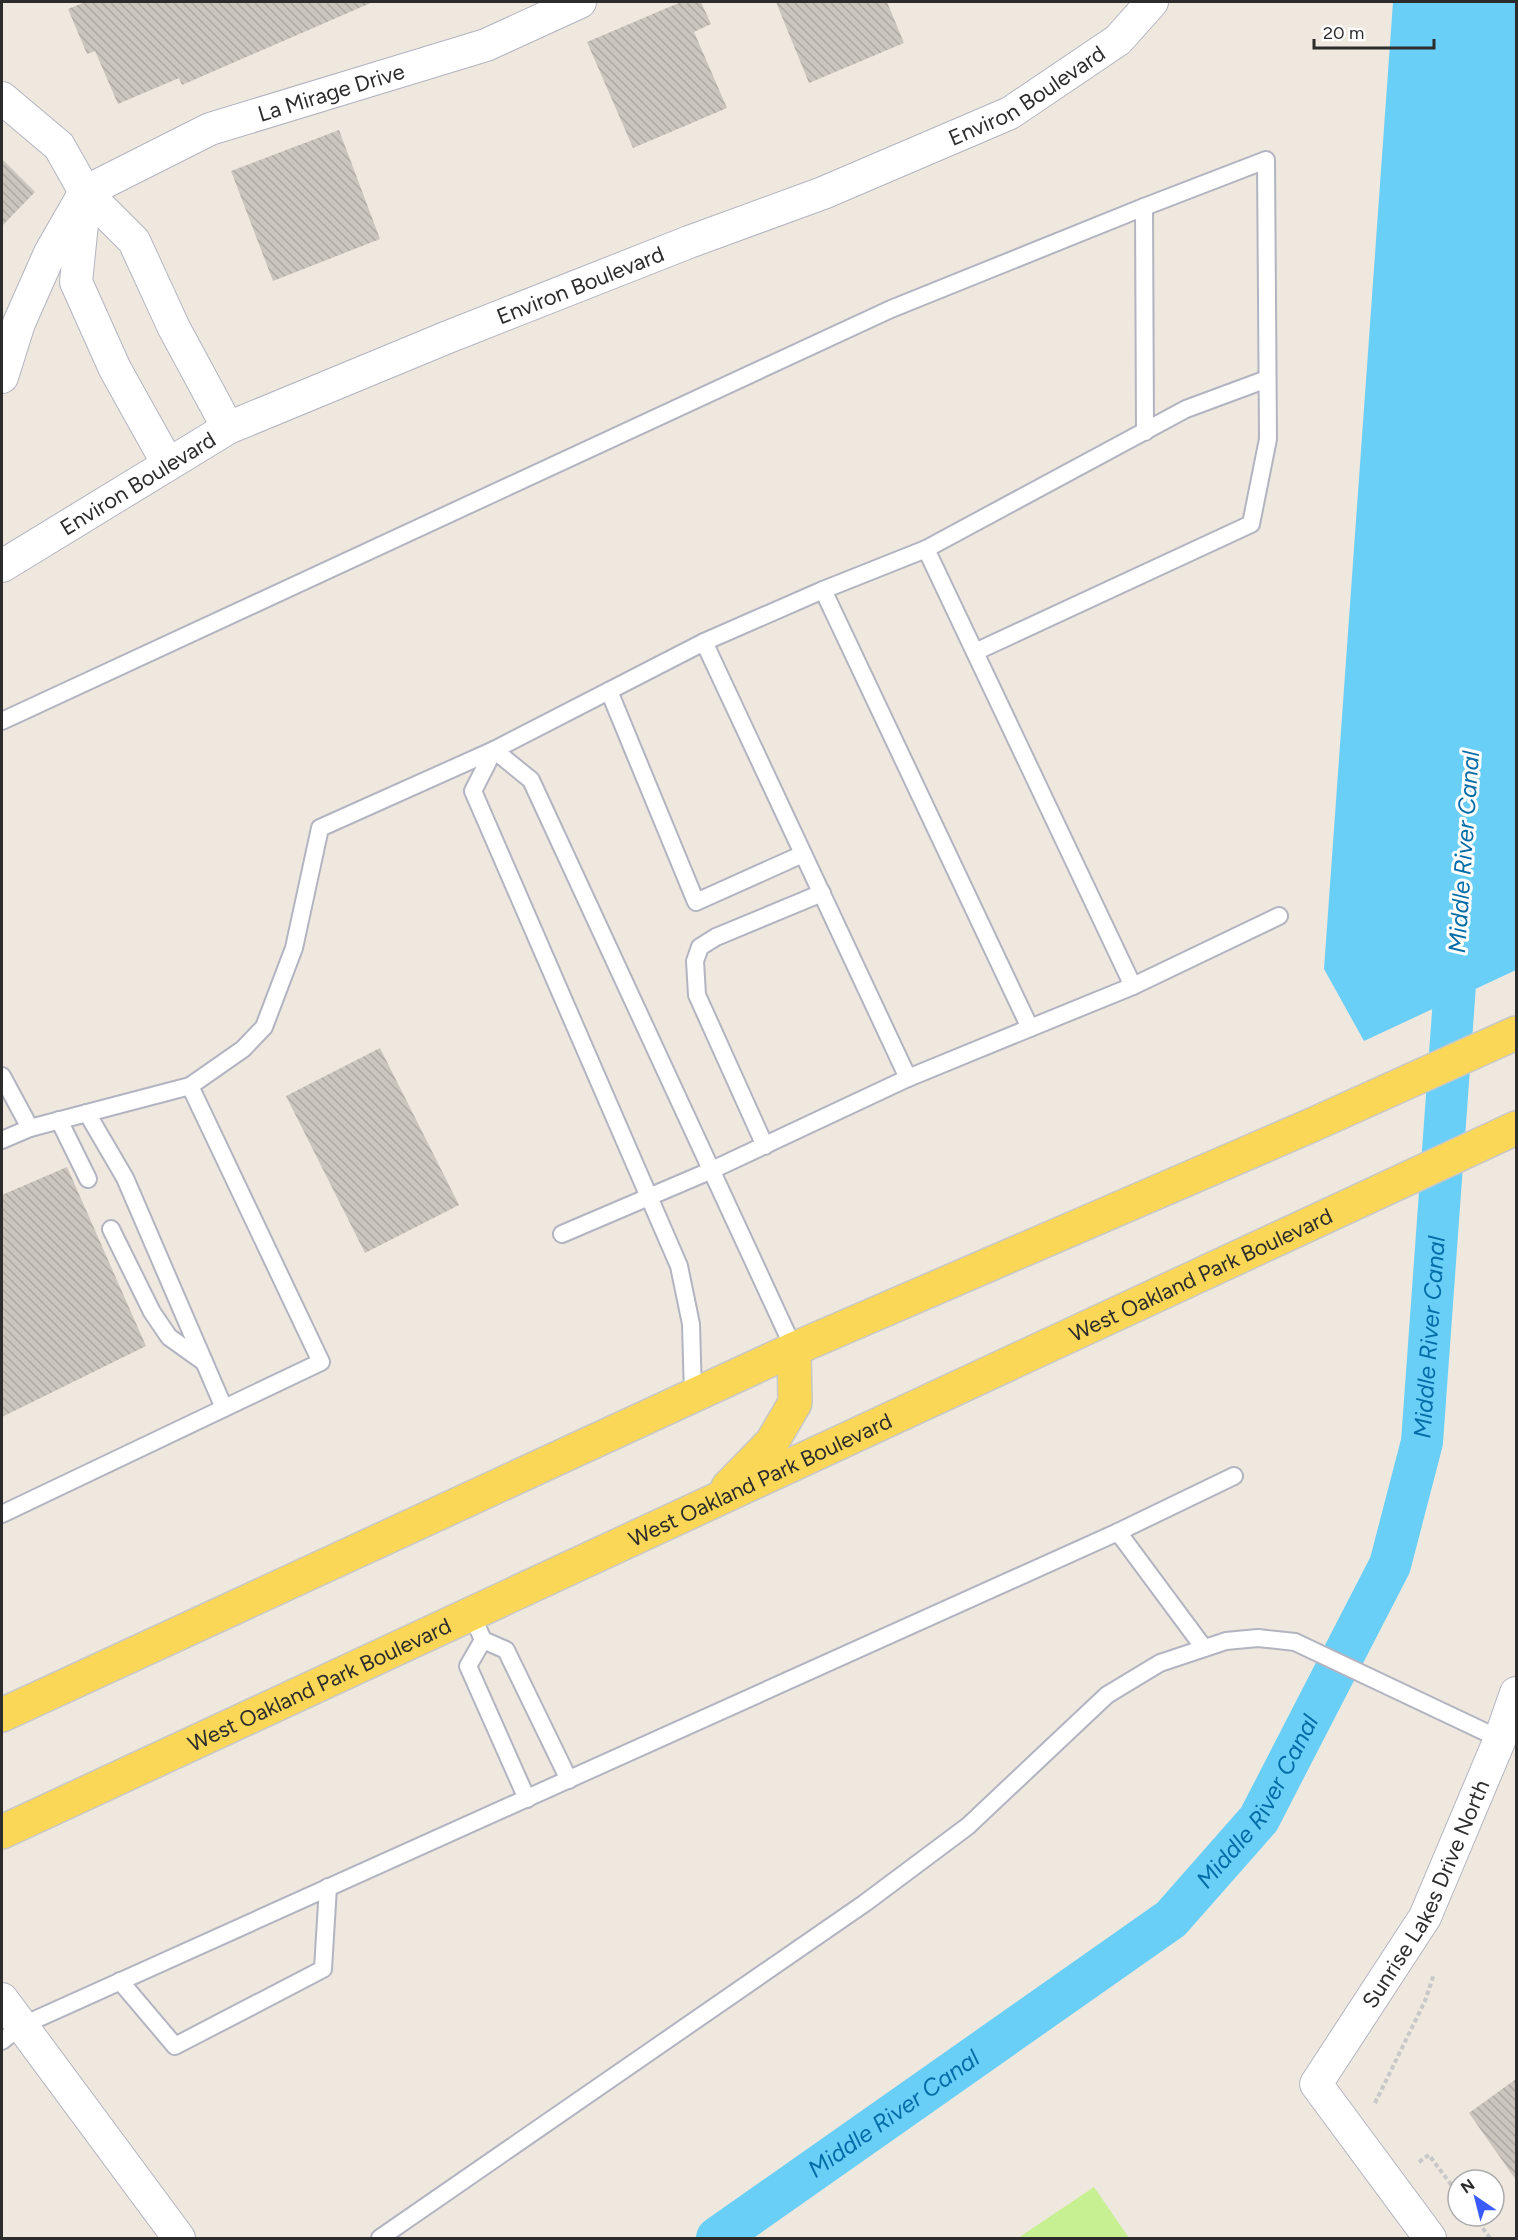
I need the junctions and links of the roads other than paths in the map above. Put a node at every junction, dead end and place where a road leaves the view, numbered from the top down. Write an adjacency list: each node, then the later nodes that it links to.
1 (580, 2): 4 (street, La Mirage Drive)
2 (1152, 2): 8 (street, Environ Boulevard)
3 (2, 98): 4 (street)
4 (85, 192): 6 (street); 8 (street); 10 (street)
5 (1144, 207): 7 (lane); 9 (lane); 17 (lane)
6 (2, 377)
7 (1267, 379): 9 (lane); 15 (lane)
8 (228, 428): 10 (street, Environ Boulevard)
9 (1145, 432): 11 (lane)
10 (168, 464): 12 (street, Environ Boulevard)
11 (926, 549): 13 (lane); 15 (lane)
12 (2, 566)
13 (823, 590): 14 (lane); 23 (lane)
14 (705, 642): 16 (lane); 19 (lane)
15 (975, 652): 22 (lane)
16 (609, 691): 18 (lane); 19 (lane)
17 (2, 721)
18 (494, 750): 27 (lane); 34 (lane); 36 (lane)
19 (803, 854): 20 (lane)
20 (822, 893): 26 (lane); 33 (lane)
21 (1279, 916): 22 (lane)
22 (1133, 986): 23 (lane)
23 (1030, 1028): 26 (lane)
24 (1516, 1033): 39 (main road)
25 (2, 1076): 30 (lane)
26 (908, 1078): 33 (lane)
27 (190, 1086): 28 (lane); 42 (lane)
28 (87, 1113): 29 (lane); 40 (lane)
29 (58, 1120): 30 (lane); 35 (lane)
30 (30, 1128): 32 (lane)
31 (1516, 1128): 44 (main road, West Oakland Park Boulevard)
32 (2, 1140)
33 (765, 1146): 34 (lane)
34 (712, 1170): 36 (lane); 39 (lane)
35 (88, 1179)
36 (650, 1198): 38 (lane); 41 (lane)
37 (111, 1229): 40 (lane)
38 (562, 1234)
39 (794, 1349): 41 (main road); 44 (main road)
40 (204, 1363): 42 (lane)
41 (693, 1395): 50 (main road)
42 (224, 1408): 45 (lane)
43 (1234, 1476): 46 (lane)
44 (712, 1503): 47 (main road, West Oakland Park Boulevard)
45 (2, 1514)
46 (1119, 1532): 48 (lane); 52 (lane)
47 (477, 1628): 52 (lane); 53 (lane); 54 (main road, West Oakland Park Boulevard)
48 (1204, 1648): 51 (lane); 60 (lane)
49 (1516, 1693): 51 (street, Sunrise Lakes Drive North)
50 (2, 1715)
51 (1500, 1739): 61 (street, Sunrise Lakes Drive North)
52 (569, 1780): 53 (lane)
53 (527, 1799): 55 (lane)
54 (2, 1832)
55 (328, 1887): 56 (lane); 56 (lane)
56 (120, 1981): 58 (lane)
57 (2, 1999): 58 (street)
58 (11, 2033): 59 (street)
59 (179, 2238)
60 (380, 2238)
61 (1430, 2238)

